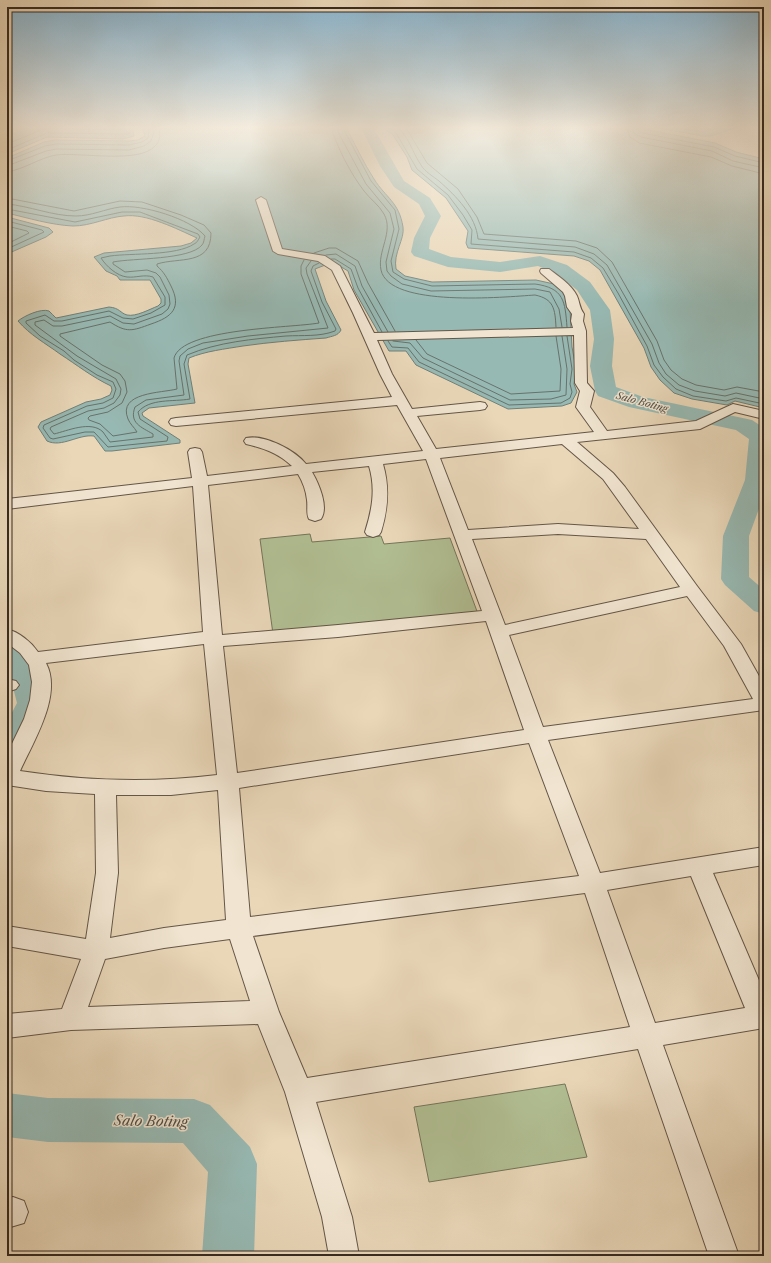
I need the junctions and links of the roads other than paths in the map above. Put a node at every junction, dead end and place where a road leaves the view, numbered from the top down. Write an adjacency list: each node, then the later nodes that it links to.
1 (261, 200): 4 (street)
2 (545, 271): 3 (street)
3 (580, 331): 4 (street); 10 (street)
4 (370, 337): 5 (street)
5 (402, 400): 7 (street); 9 (street)
6 (480, 406): 7 (street)
7 (408, 412): 14 (street)
8 (764, 415): 10 (street)
9 (176, 422)
10 (603, 435): 11 (street)
11 (564, 440): 14 (street); 21 (street)
12 (251, 441): 16 (street)
13 (195, 452): 17 (street)
14 (431, 453): 15 (street); 22 (street)
15 (375, 460): 16 (street); 20 (street)
16 (304, 469): 17 (street); 19 (street)
17 (200, 481): 18 (street); 26 (street)
18 (7, 504)
19 (315, 516)
20 (373, 532)
21 (652, 534): 22 (street); 23 (street)
22 (462, 535): 24 (street)
23 (691, 590): 24 (street); 28 (street)
24 (496, 623): 26 (street); 29 (street)
25 (7, 635): 27 (street)
26 (212, 639): 27 (street); 31 (street)
27 (36, 658): 30 (street)
28 (764, 703): 29 (street)
29 (536, 735): 31 (street); 35 (street)
30 (7, 776): 32 (street)
31 (228, 782): 32 (street); 36 (street)
32 (104, 787): 38 (street)
33 (764, 856): 34 (street)
34 (699, 867): 35 (street); 40 (street)
35 (593, 883): 36 (street); 43 (street)
36 (239, 929): 38 (street); 39 (street)
37 (7, 936): 38 (street)
38 (96, 951): 41 (street)
39 (266, 1012): 41 (street); 44 (street)
40 (763, 1017): 43 (street)
41 (71, 1019): 42 (street)
42 (7, 1026)
43 (648, 1035): 44 (street); 46 (street)
44 (299, 1092): 45 (street)
45 (344, 1256)
46 (724, 1256)

